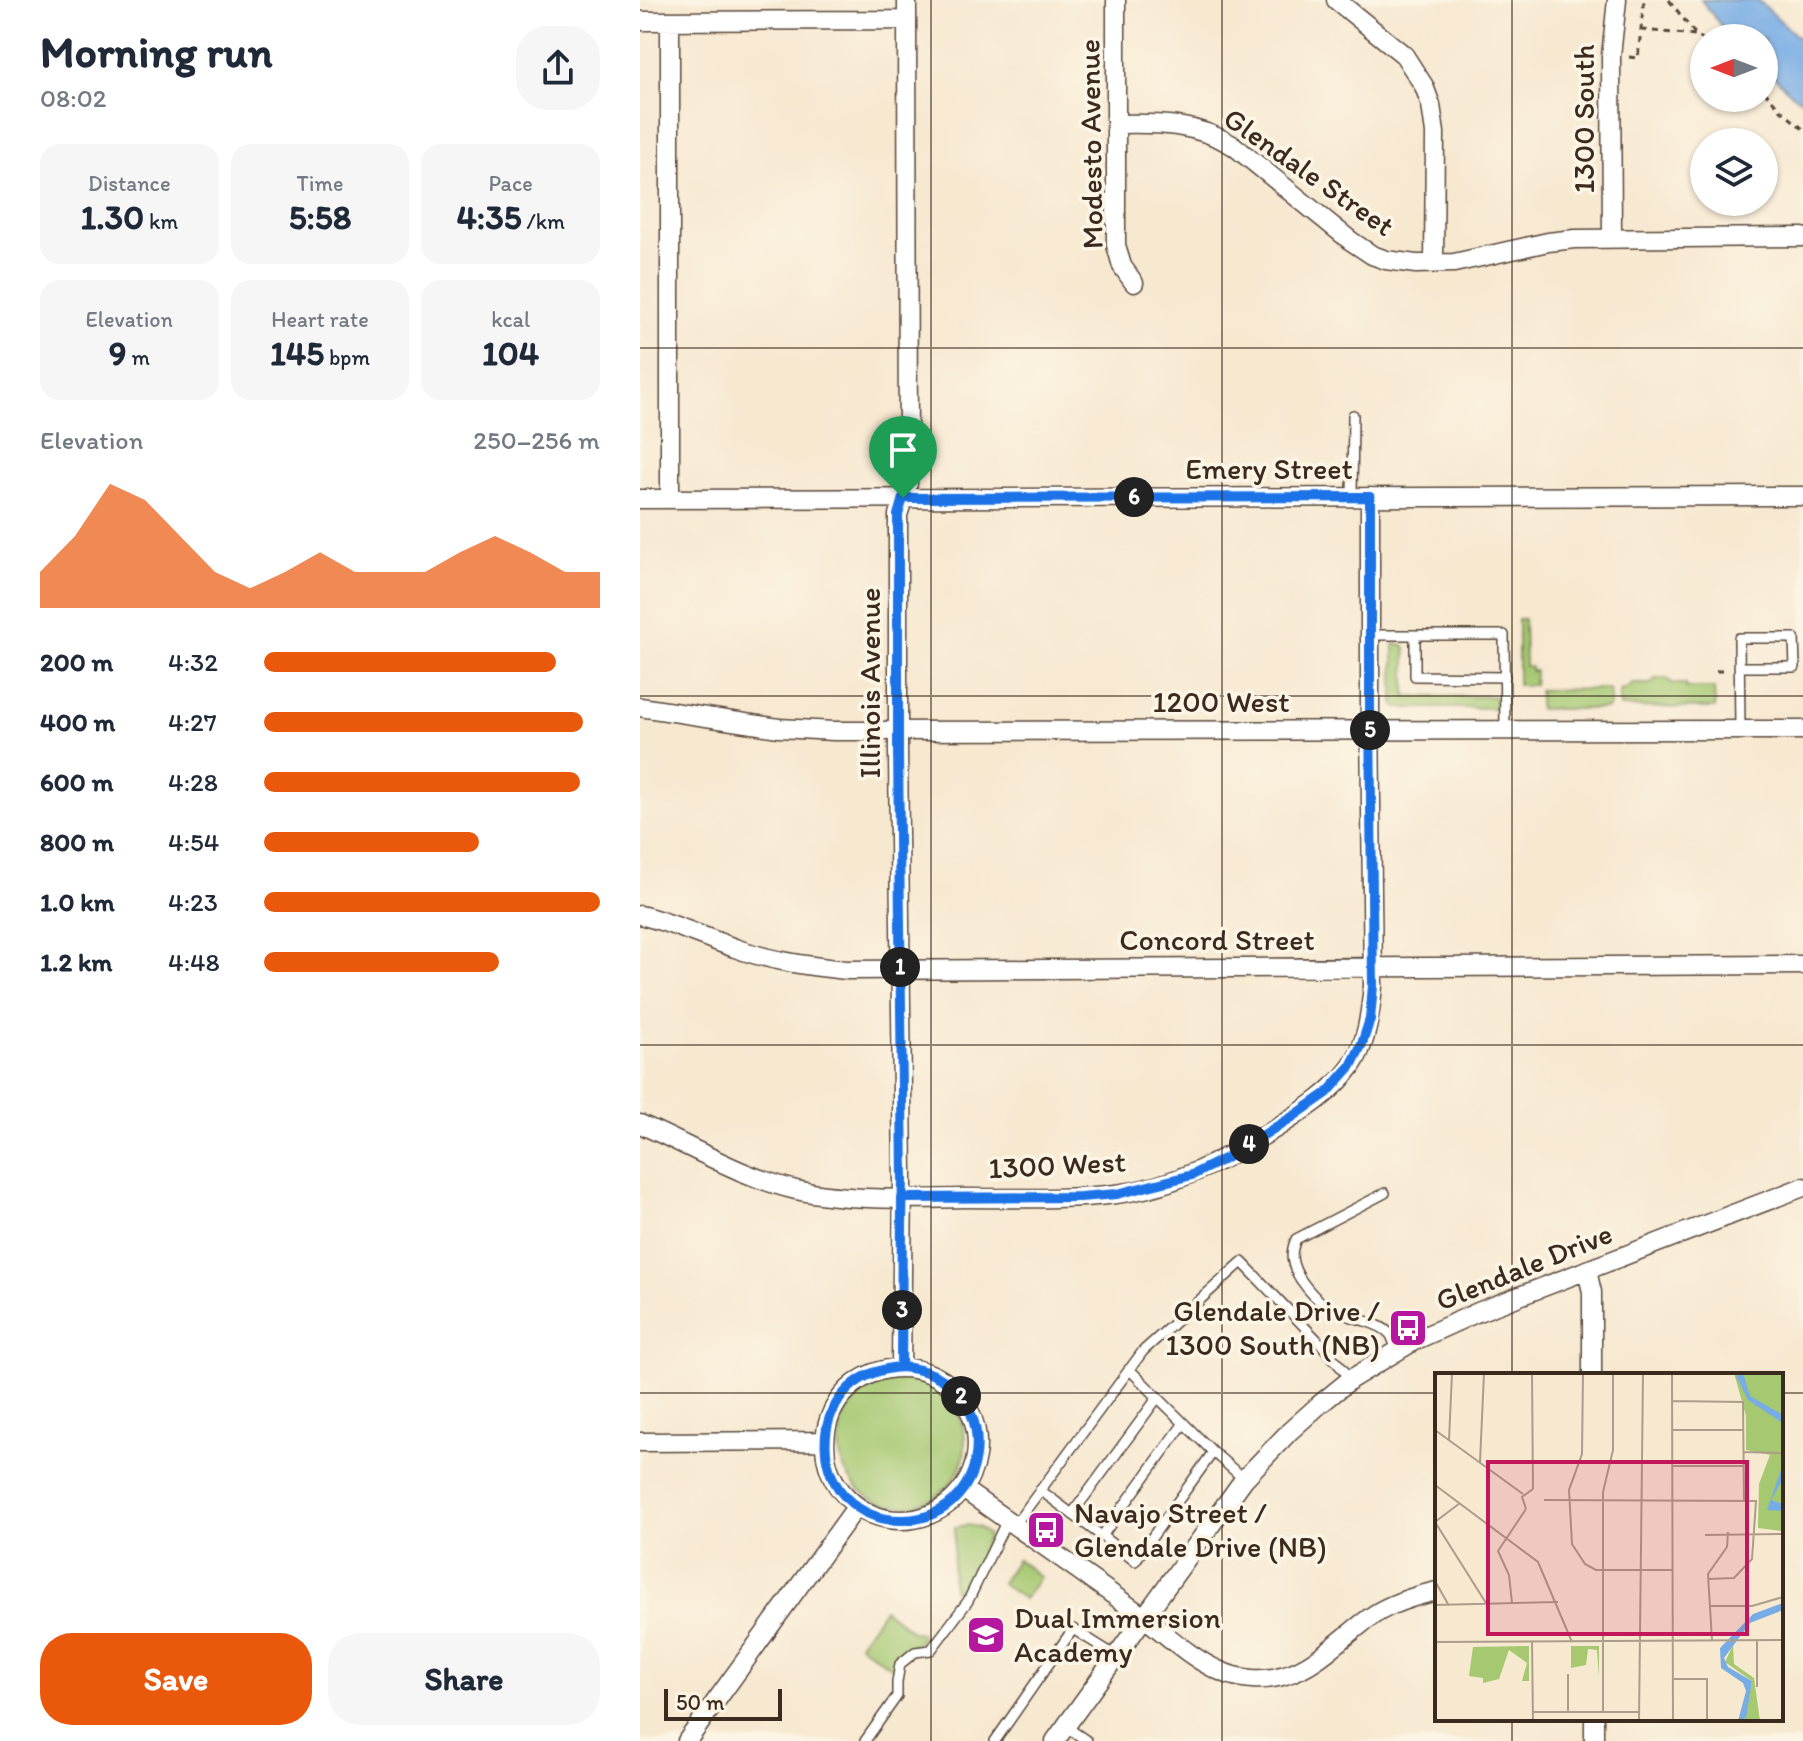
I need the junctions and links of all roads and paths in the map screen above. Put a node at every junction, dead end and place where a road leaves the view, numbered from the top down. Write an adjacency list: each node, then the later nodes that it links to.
1 (907, 0): 7 (street, Illinois Avenue)
2 (1116, 0): 15 (street, Modesto Avenue)
3 (1336, 0): 19 (street)
4 (1617, 0): 13 (street, 1300 South)
5 (1644, 0): 11 (path)
6 (1669, 0): 10 (path)
7 (907, 20): 9 (street); 24 (street, Illinois Avenue)
8 (640, 21): 9 (street)
9 (670, 21): 26 (street)
10 (1690, 27)
11 (1641, 30): 12 (path); 13 (path)
12 (1690, 34)
13 (1611, 56): 18 (street, 1300 South)
14 (1778, 107): 16 (path)
15 (1116, 124): 19 (street, Glendale Street); 20 (street, Modesto Avenue)
16 (1803, 129)
17 (1803, 237): 18 (street, Glendale Street)
18 (1612, 238): 19 (street, Glendale Street)
19 (1434, 263)
20 (1134, 283)
21 (1353, 415): 23 (lane)
22 (1803, 496): 23 (street, Emery Street)
23 (1361, 497): 24 (street, Emery Street); 27 (street, 1300 West)
24 (903, 498): 26 (street, Emery Street); 36 (street, Illinois Avenue)
25 (640, 499): 26 (street, Emery Street)
26 (670, 499)
27 (1370, 635): 28 (lane); 32 (street, 1300 West)
28 (1415, 635): 30 (lane); 30 (lane)
29 (1740, 667): 29 (lane); 34 (lane)
30 (1505, 677): 33 (lane)
31 (640, 707): 36 (street, 1200 West)
32 (1370, 730): 33 (street, 1200 West); 36 (street, 1200 West); 39 (street, 1300 West)
33 (1505, 730): 34 (street, 1200 West)
34 (1740, 730): 35 (street, 1200 West)
35 (1803, 730)
36 (898, 731): 40 (street, Illinois Avenue)
37 (640, 915): 40 (street, Concord Street)
38 (1803, 965): 39 (street, Concord Street)
39 (1373, 967): 40 (street, Concord Street); 44 (street, 1300 West)
40 (900, 970): 44 (street, Illinois Avenue)
41 (640, 1124): 44 (street, 1300 West)
42 (1803, 1187): 45 (street, Glendale Drive)
43 (1385, 1193): 46 (lane)
44 (902, 1198): 47 (street, Illinois Avenue)
45 (1587, 1271): 46 (street, Glendale Drive); 49 (street)
46 (1397, 1351): 50 (street, Glendale Drive)
47 (901, 1367): 53 (street); 57 (street)
48 (1129, 1369): 50 (lane); 51 (lane); 58 (lane)
49 (1592, 1373)
50 (1351, 1379): 56 (street, Glendale Drive)
51 (1158, 1397): 52 (lane); 60 (lane)
52 (1184, 1423): 55 (lane); 62 (lane)
53 (825, 1441): 54 (street); 59 (street)
54 (640, 1442)
55 (1213, 1452): 56 (lane); 62 (lane)
56 (1244, 1479): 64 (street, Glendale Drive)
57 (963, 1489): 59 (street); 61 (street)
58 (1040, 1490): 60 (lane); 61 (lane)
59 (857, 1506): 67 (street)
60 (1072, 1514): 62 (lane)
61 (1010, 1523): 64 (street); 68 (lane)
62 (1102, 1536)
63 (1435, 1592): 64 (street)
64 (1144, 1617): 65 (street, Glendale Drive)
65 (1116, 1656): 66 (street, Glendale Drive); 69 (lane)
66 (1060, 1733): 70 (lane)
67 (687, 1741)
68 (865, 1741)
69 (995, 1741)
70 (1087, 1741)

